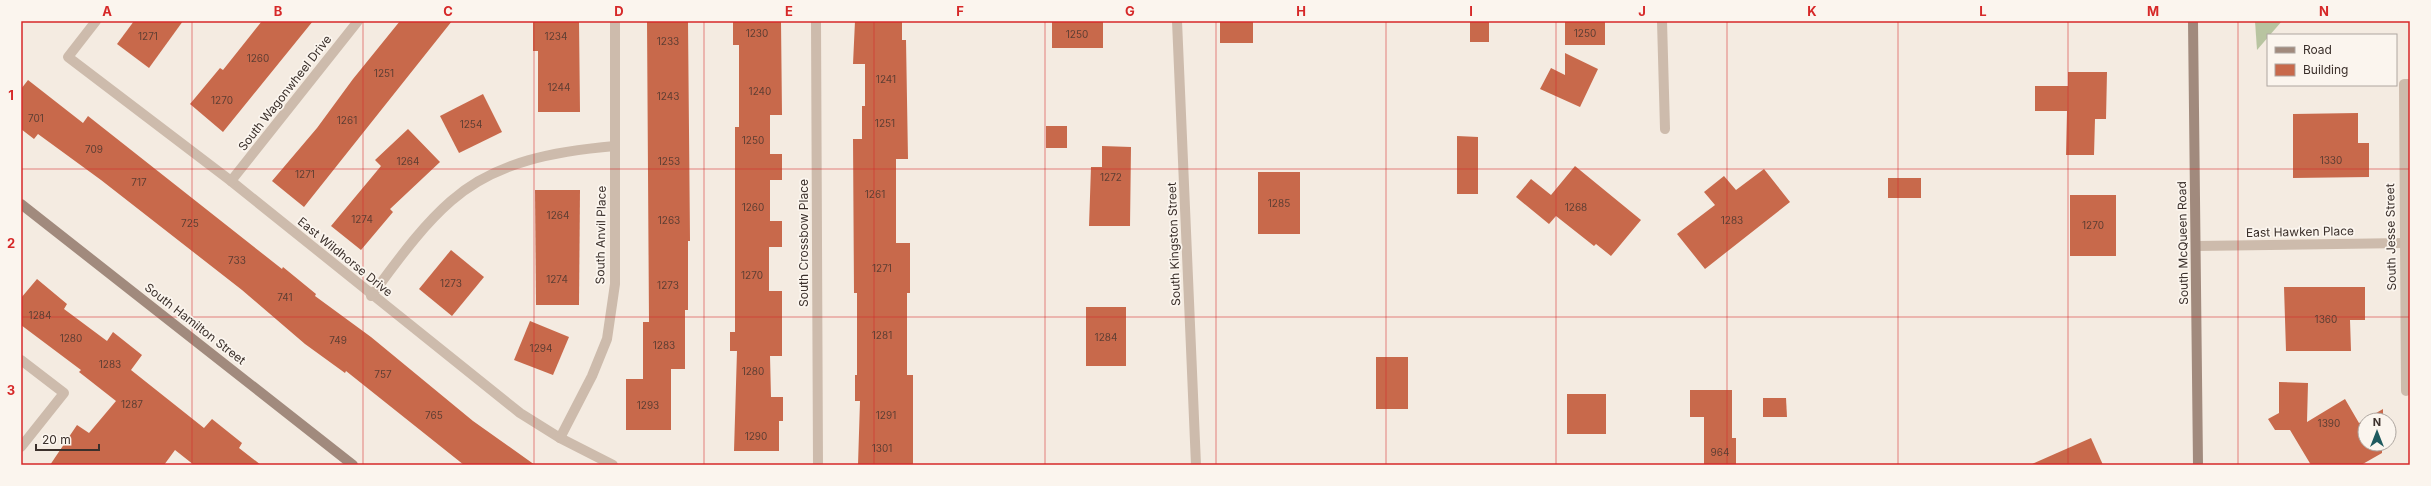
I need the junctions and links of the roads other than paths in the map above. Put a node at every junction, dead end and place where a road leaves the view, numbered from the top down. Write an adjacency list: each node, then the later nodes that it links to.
1 (96, 21): 11 (street, East Wildhorse Drive)
2 (358, 21): 11 (street, South Wagonwheel Drive)
3 (615, 21): 10 (street, South Anvil Place)
4 (816, 21): 22 (street, South Crossbow Place)
5 (1177, 21): 23 (street, South Kingston Street)
6 (1662, 21): 9 (street)
7 (2193, 21): 14 (main road, South McQueen Road)
8 (2407, 84): 13 (street, South Jesse Street)
9 (1665, 129)
10 (615, 146): 15 (street); 18 (street, South Anvil Place)
11 (231, 182): 15 (street, East Wildhorse Drive)
12 (21, 204): 20 (main road, South Hamilton Street)
13 (2404, 243): 14 (street, East Hawken Place); 17 (street, South Jesse Street)
14 (2196, 246): 24 (main road, South McQueen Road)
15 (371, 296): 18 (street, East Wildhorse Drive)
16 (21, 360): 19 (street)
17 (2409, 391)
18 (560, 438): 21 (street, East Wildhorse Drive)
19 (21, 447)
20 (354, 465)
21 (613, 465)
22 (818, 465)
23 (1196, 465)
24 (2198, 465)

